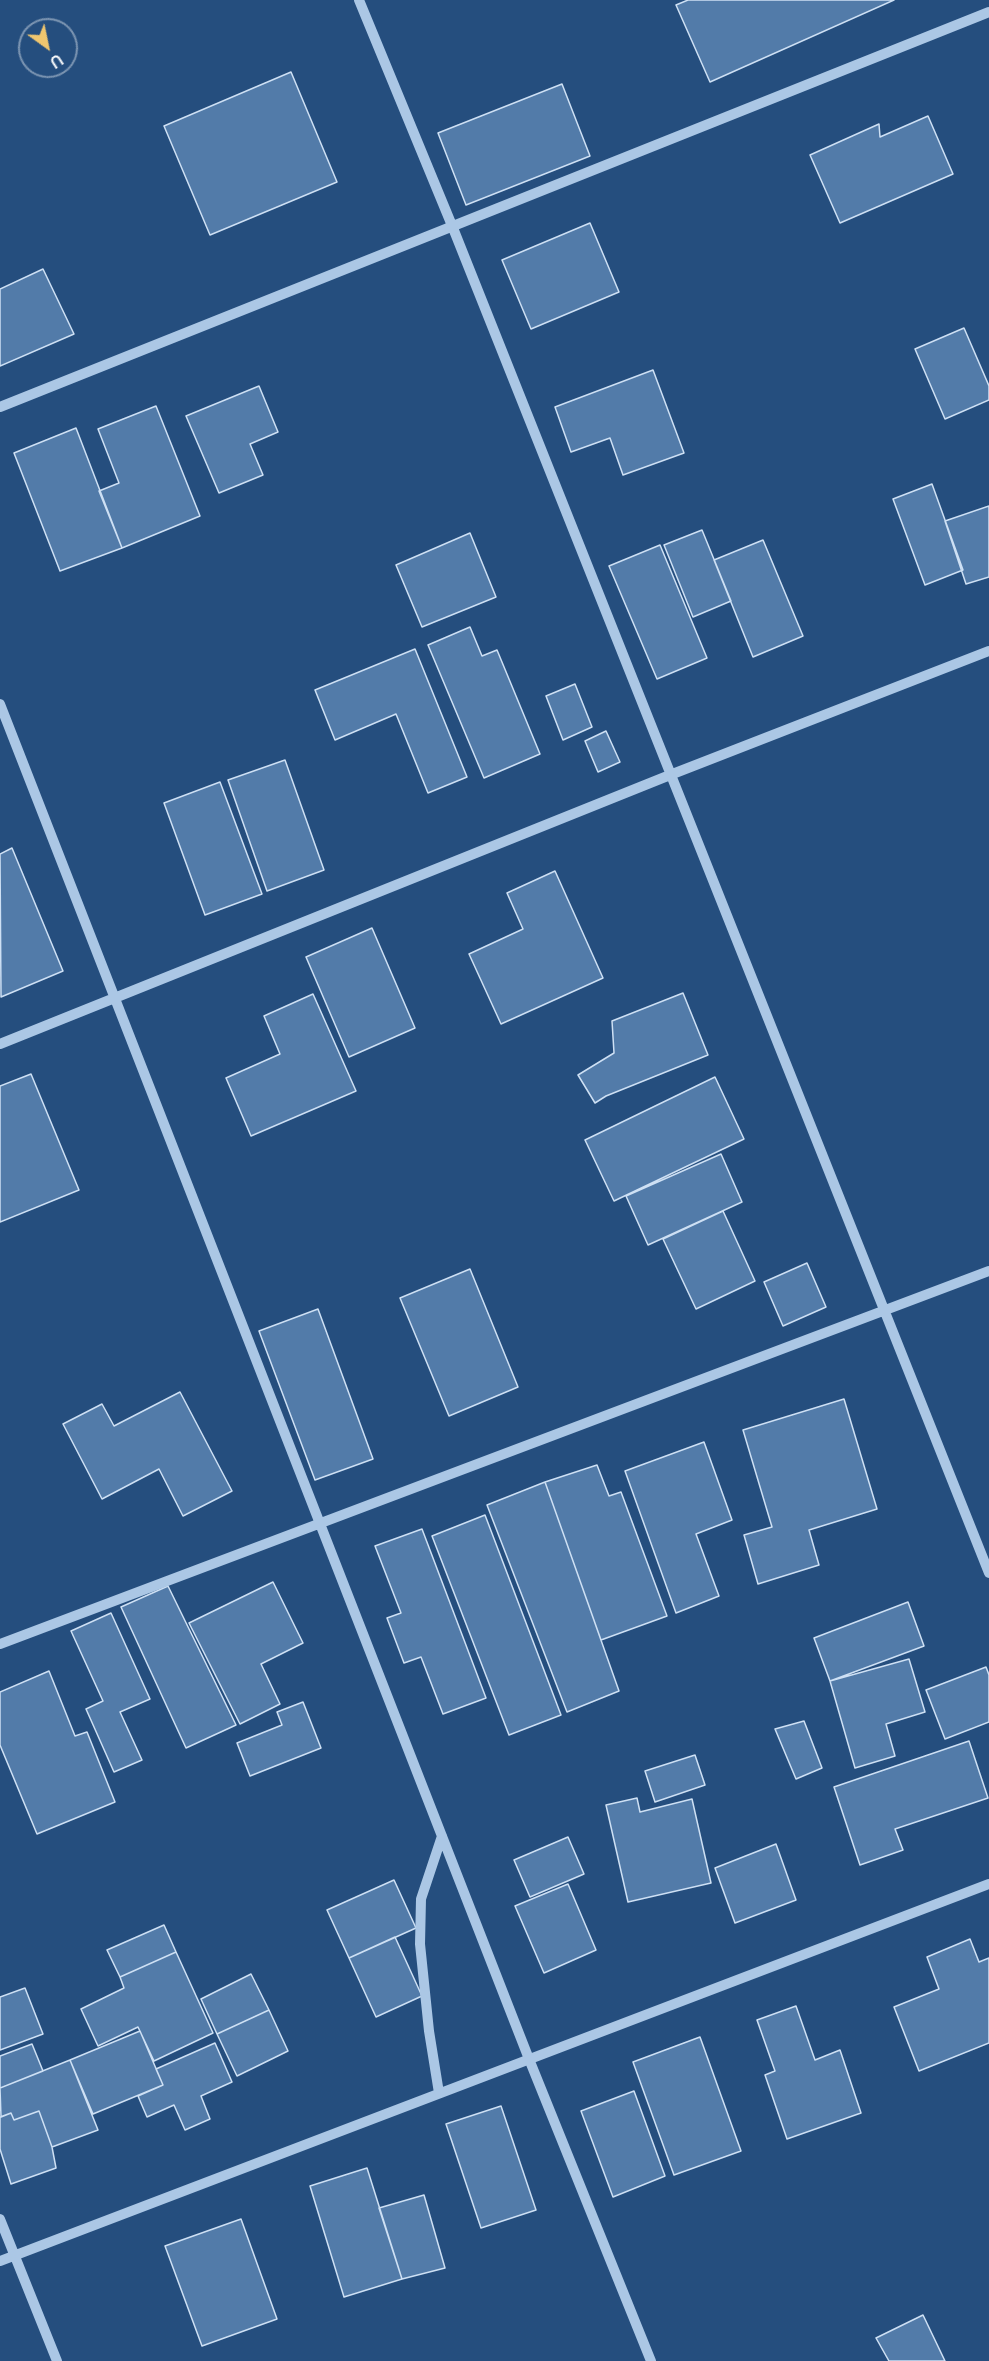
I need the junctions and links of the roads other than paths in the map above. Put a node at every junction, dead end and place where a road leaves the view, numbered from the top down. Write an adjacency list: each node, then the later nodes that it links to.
1 (359, 0): 3 (street)
2 (989, 12): 3 (street)
3 (453, 228): 4 (street); 7 (street)
4 (0, 407)
5 (989, 651): 7 (street)
6 (0, 704): 8 (street)
7 (670, 775): 8 (street); 11 (street)
8 (113, 998): 9 (street); 12 (street)
9 (0, 1044)
10 (989, 1270): 11 (street)
11 (886, 1309): 12 (street); 13 (street)
12 (320, 1522): 14 (street); 15 (street)
13 (989, 1573)
14 (0, 1644)
15 (442, 1836): 17 (street); 18 (street)
16 (989, 1884): 17 (street)
17 (529, 2059): 18 (street); 23 (street)
18 (439, 2093): 20 (street)
19 (0, 2219): 20 (street)
20 (15, 2256): 21 (street); 22 (street)
21 (0, 2261)
22 (57, 2361)
23 (651, 2361)

